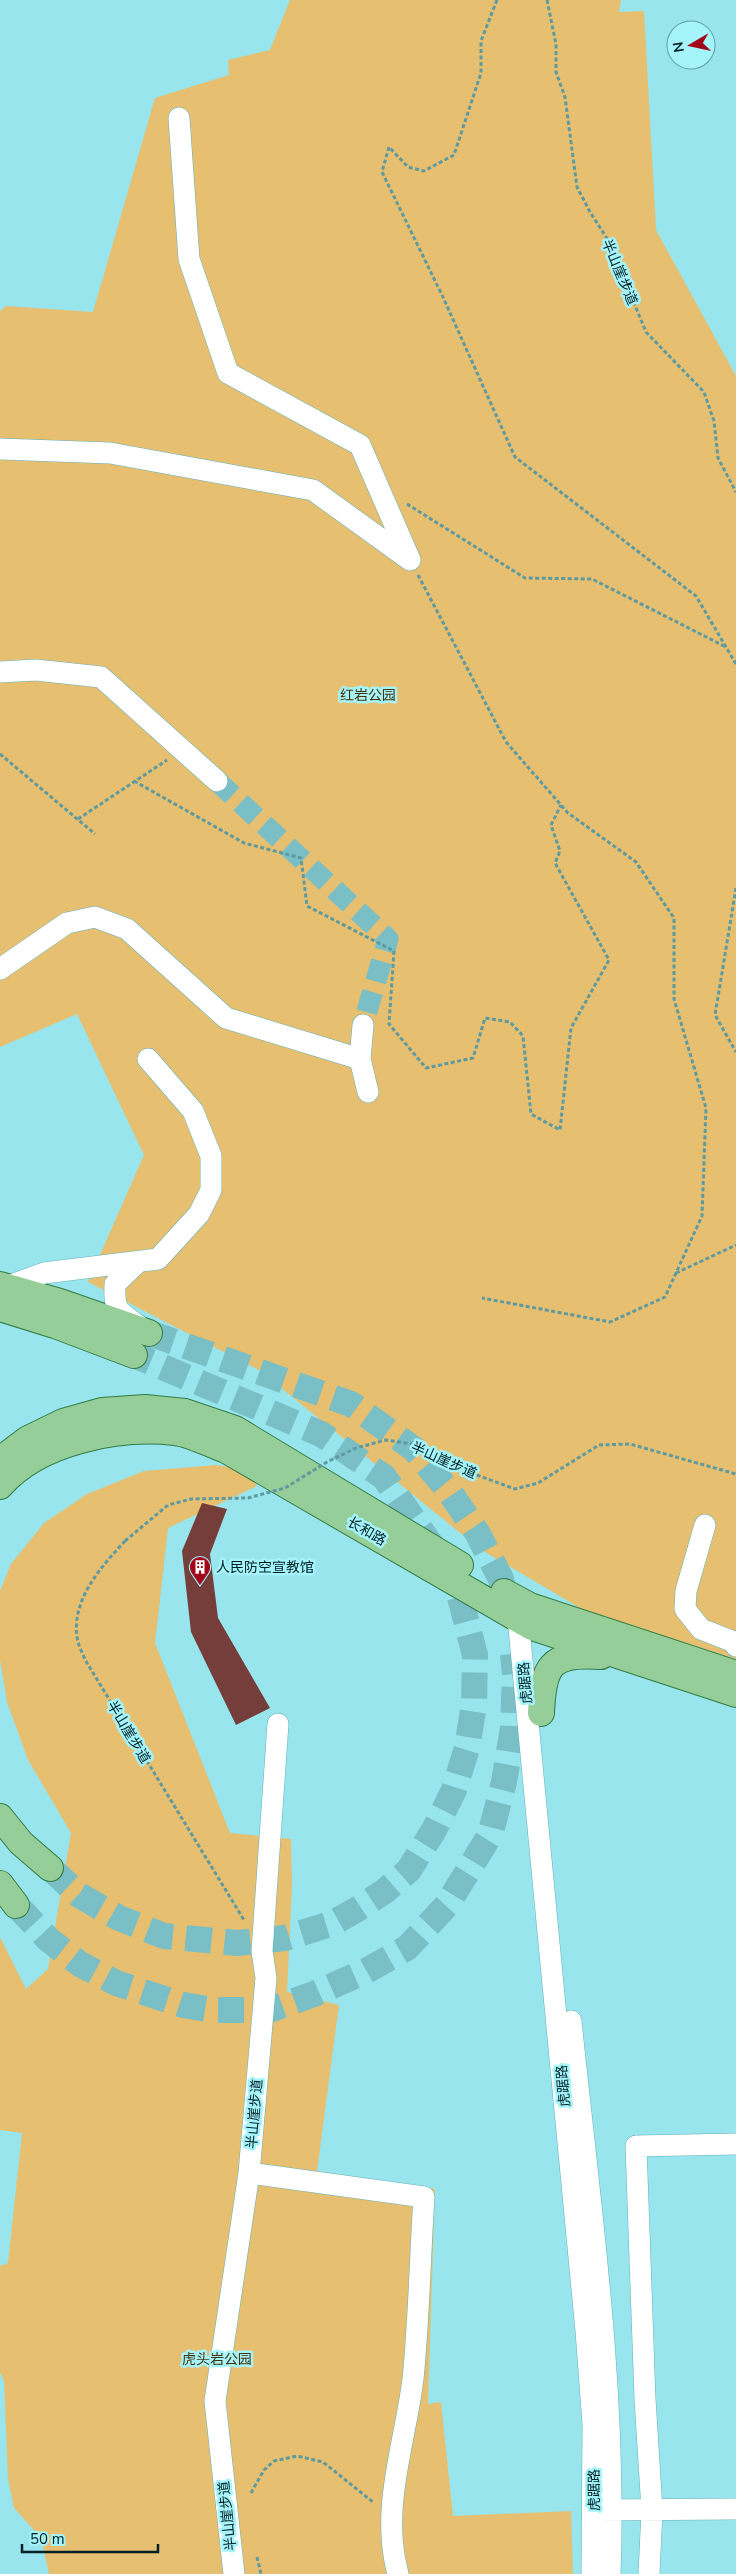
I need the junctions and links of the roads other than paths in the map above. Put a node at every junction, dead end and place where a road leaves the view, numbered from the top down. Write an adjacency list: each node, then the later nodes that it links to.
1 (179, 118): 2 (street)
2 (0, 449)
3 (0, 672): 4 (street)
4 (217, 781)
5 (0, 968): 8 (street)
6 (363, 1025): 8 (street)
7 (148, 1059): 10 (street)
8 (360, 1059): 9 (street)
9 (368, 1092)
10 (138, 1262): 11 (street); 12 (street)
11 (2, 1294): 12 (main road); 13 (main road)
12 (149, 1333)
13 (134, 1355)
14 (0, 1460): 17 (main road, 长和路)
15 (0, 1486): 17 (main road, 长和路)
16 (705, 1525): 18 (street)
17 (524, 1613): 19 (main road, 长和路); 20 (main road, 长和路); 22 (street, 虎踞路); 31 (street, 虎踞路)
18 (736, 1646)
19 (630, 1660): 21 (main road, 长和路); 22 (main road)
20 (736, 1674)
21 (736, 1694)
22 (541, 1713): 31 (street, 虎踞路)
23 (278, 1724): 29 (street, 半山崖步道)
24 (0, 1817): 25 (main road)
25 (50, 1868)
26 (0, 1884): 27 (main road)
27 (16, 1905)
28 (736, 2144): 32 (street)
29 (249, 2173): 33 (street, 半山崖步道); 34 (street)
30 (736, 2509): 32 (street)
31 (603, 2510): 32 (street); 35 (street, 虎踞路); 36 (street, 虎踞路)
32 (652, 2510): 37 (street)
33 (234, 2574)
34 (398, 2574)
35 (592, 2574)
36 (610, 2574)
37 (649, 2574)

